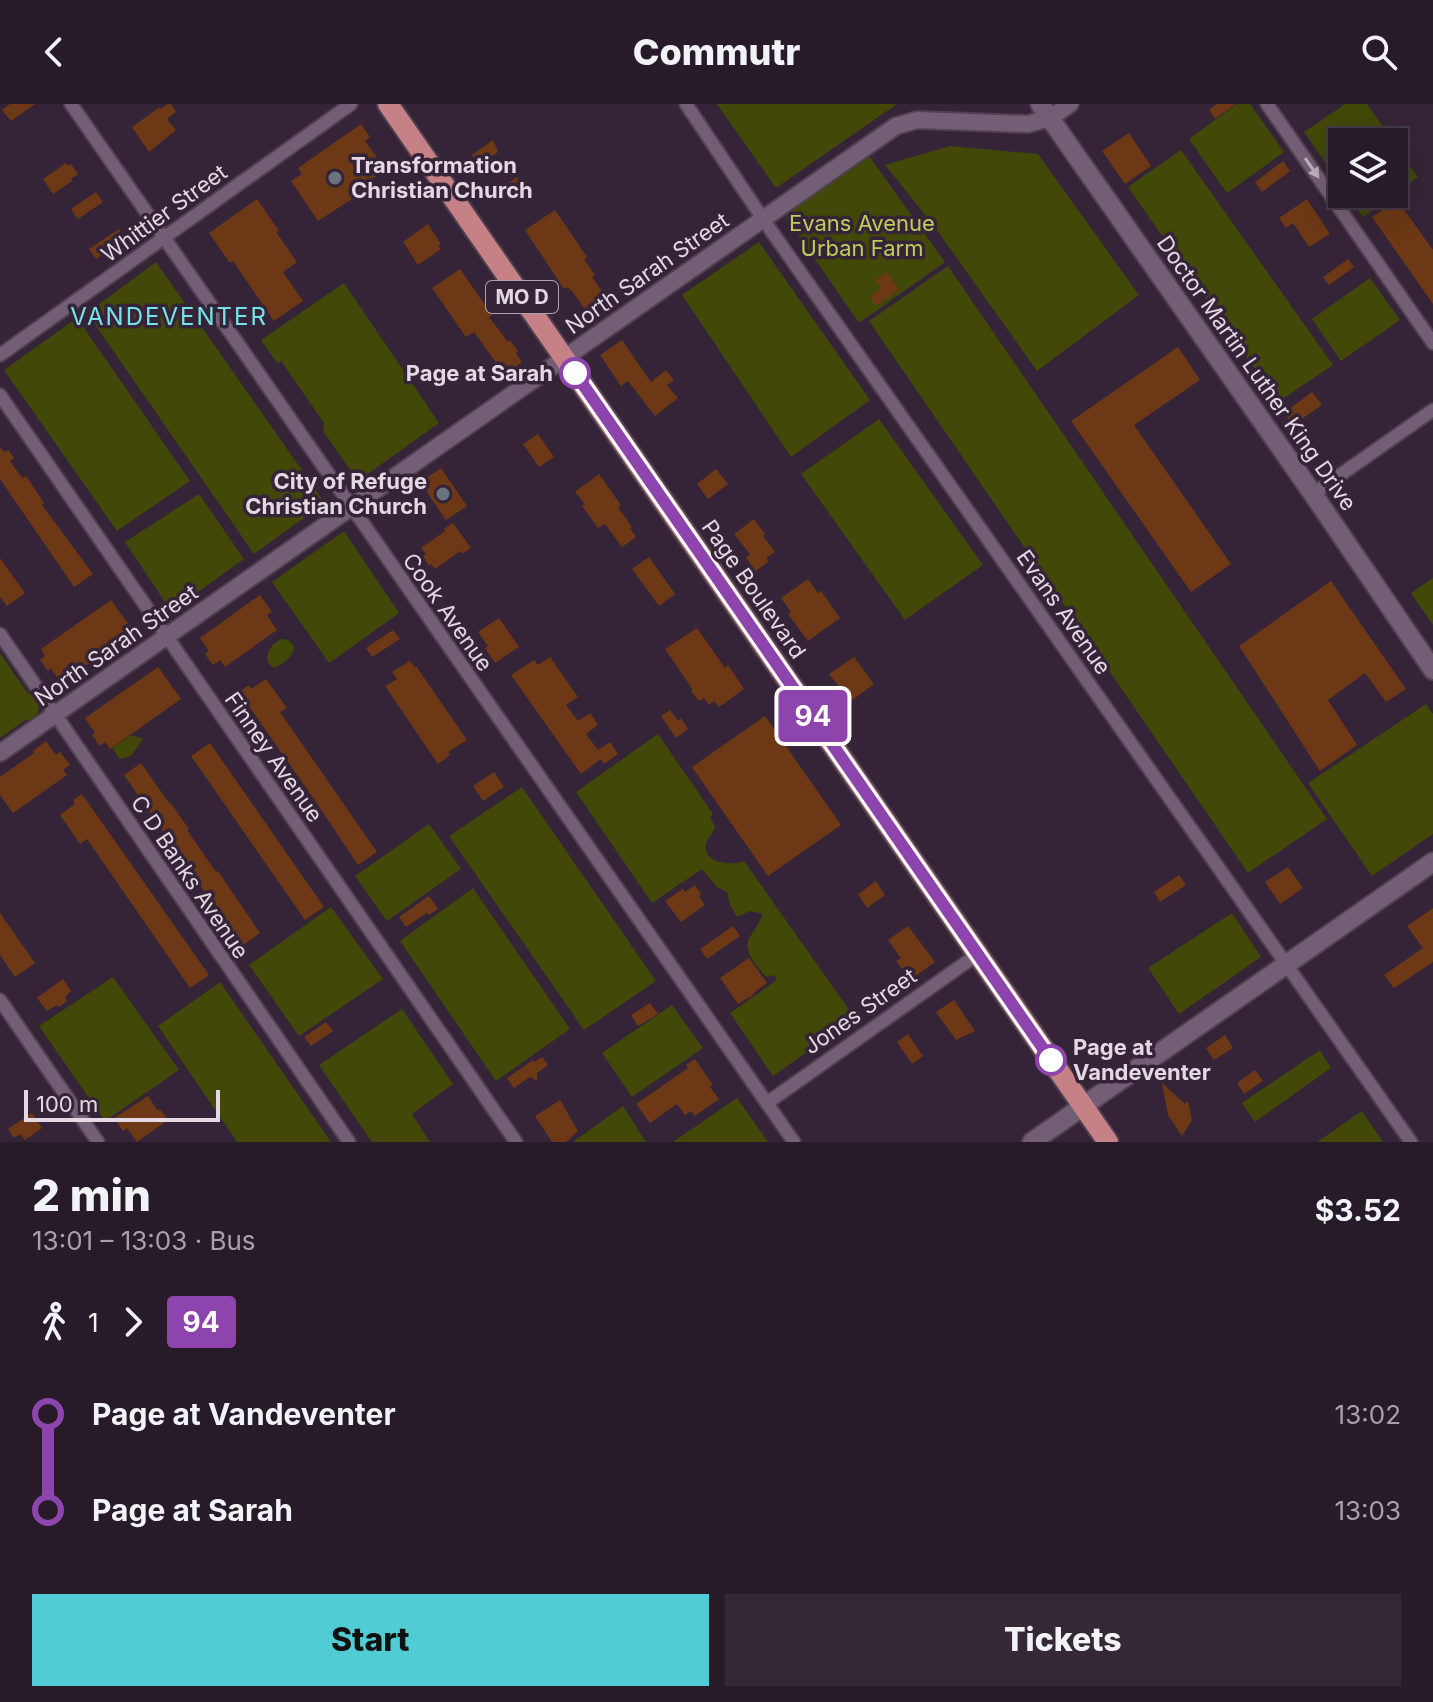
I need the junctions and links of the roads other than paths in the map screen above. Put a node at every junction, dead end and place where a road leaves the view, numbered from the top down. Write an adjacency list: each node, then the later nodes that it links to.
1 (71, 104): 9 (street, Cook Avenue)
2 (351, 104): 9 (street, Whittier Street)
3 (388, 104): 12 (main road, Page Boulevard / MO D)
4 (686, 104): 8 (street, Evans Avenue)
5 (1070, 104): 7 (street, North Sarah Street)
6 (1267, 104): 10 (street, one-way to 10)
7 (1045, 111): 8 (street, North Sarah Street); 15 (main road, Doctor Martin Luther King Drive)
8 (763, 219): 12 (street, North Sarah Street); 24 (street, Evans Avenue)
9 (164, 238): 11 (street, Whittier Street); 16 (street, Cook Avenue)
10 (1433, 343)
11 (0, 355)
12 (564, 357): 16 (street, North Sarah Street); 23 (main road, Page Boulevard / MO D)
13 (0, 395): 18 (street, Finney Avenue)
14 (1433, 410): 15 (street)
15 (1313, 494): 19 (main road, Doctor Martin Luther King Drive)
16 (352, 508): 18 (street, North Sarah Street); 26 (street, Cook Avenue)
17 (0, 634): 20 (street, C D Banks Avenue)
18 (165, 636): 20 (street, North Sarah Street); 30 (street, Finney Avenue)
19 (1433, 670)
20 (55, 714): 21 (street, North Sarah Street); 29 (street, C D Banks Avenue)
21 (0, 753)
22 (1433, 862): 24 (main road)
23 (978, 954): 26 (street, Jones Street); 27 (main road, Page Boulevard / MO D)
24 (1287, 965): 27 (main road); 34 (street, Evans Avenue)
25 (0, 1000): 28 (street)
26 (767, 1103): 31 (street, Cook Avenue)
27 (1083, 1106): 32 (main road); 33 (main road, Page Boulevard / MO D)
28 (98, 1142)
29 (349, 1142)
30 (516, 1142)
31 (794, 1142)
32 (1032, 1142)
33 (1108, 1142)
34 (1411, 1142)

